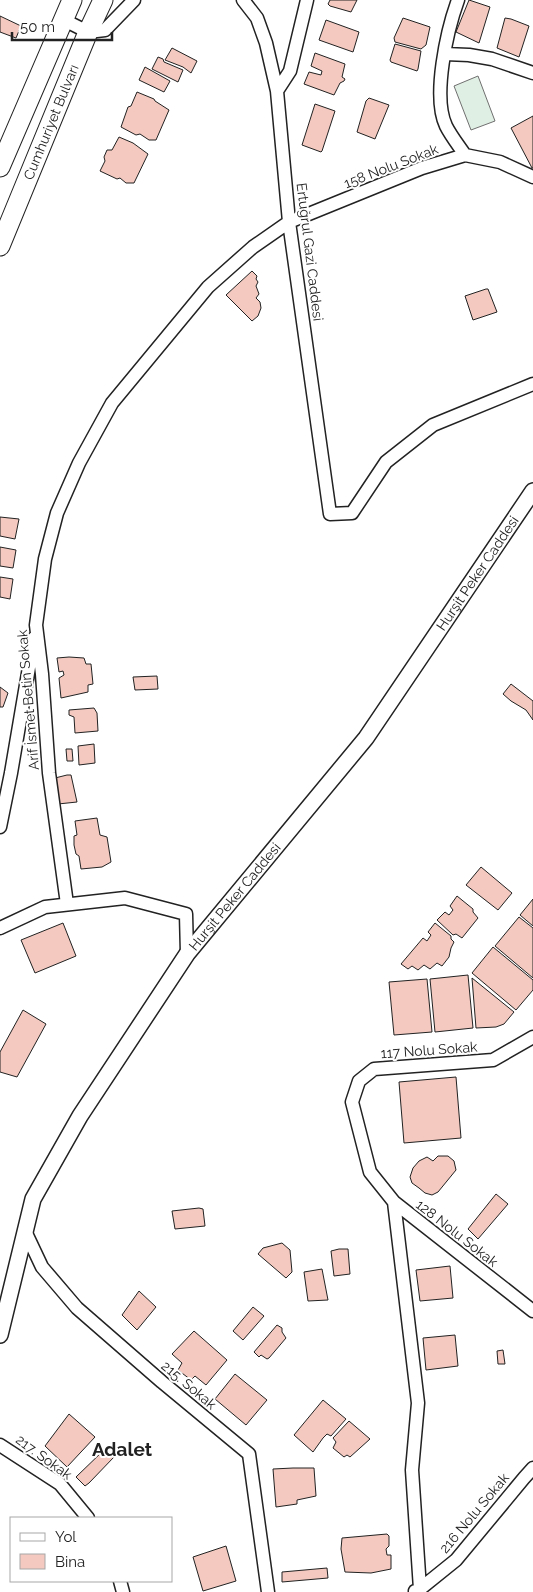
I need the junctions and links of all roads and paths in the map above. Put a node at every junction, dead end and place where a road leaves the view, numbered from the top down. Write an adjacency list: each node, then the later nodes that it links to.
1 (72, 0): 7 (main road, Cumhuriyet Bulvarı)
2 (103, 0): 8 (main road, Cumhuriyet Bulvarı)
3 (134, 0): 8 (street)
4 (243, 0): 11 (street, Ertuğrul Gazi Caddesi)
5 (306, 0): 11 (street)
6 (458, 0): 9 (street)
7 (64, 20): 8 (street); 13 (main road, Cumhuriyet Bulvarı)
8 (88, 32): 16 (main road, Cumhuriyet Bulvarı)
9 (444, 54): 10 (street); 12 (street)
10 (533, 73)
11 (276, 91): 15 (street, Ertuğrul Gazi Caddesi)
12 (466, 156): 14 (street, 158 Nolu Sokak); 15 (street, 158 Nolu Sokak)
13 (0, 166)
14 (533, 177)
15 (289, 222): 17 (street, Ertuğrul Gazi Caddesi); 19 (street, Arif İsmet Betin Sokak)
16 (0, 246)
17 (533, 384)
18 (533, 491): 23 (street, Hurşit Peker Caddesi)
19 (36, 625): 20 (street); 21 (street, Arif İsmet Betin Sokak)
20 (0, 827)
21 (67, 904): 22 (street); 23 (street)
22 (0, 928)
23 (187, 954): 27 (street, Hurşit Peker Caddesi)
24 (533, 1037): 25 (street, 117 Nolu Sokak)
25 (370, 1172): 26 (street, 128 Nolu Sokak)
26 (394, 1202): 28 (street, 128 Nolu Sokak); 33 (street)
27 (25, 1231): 29 (street, Hurşit Peker Caddesi); 34 (street, 215. Sokak)
28 (533, 1311)
29 (0, 1335)
30 (0, 1445): 32 (street, 217. Sokak)
31 (533, 1468): 33 (street, 216 Nolu Sokak)
32 (87, 1517)
33 (416, 1591)
34 (268, 1592)

